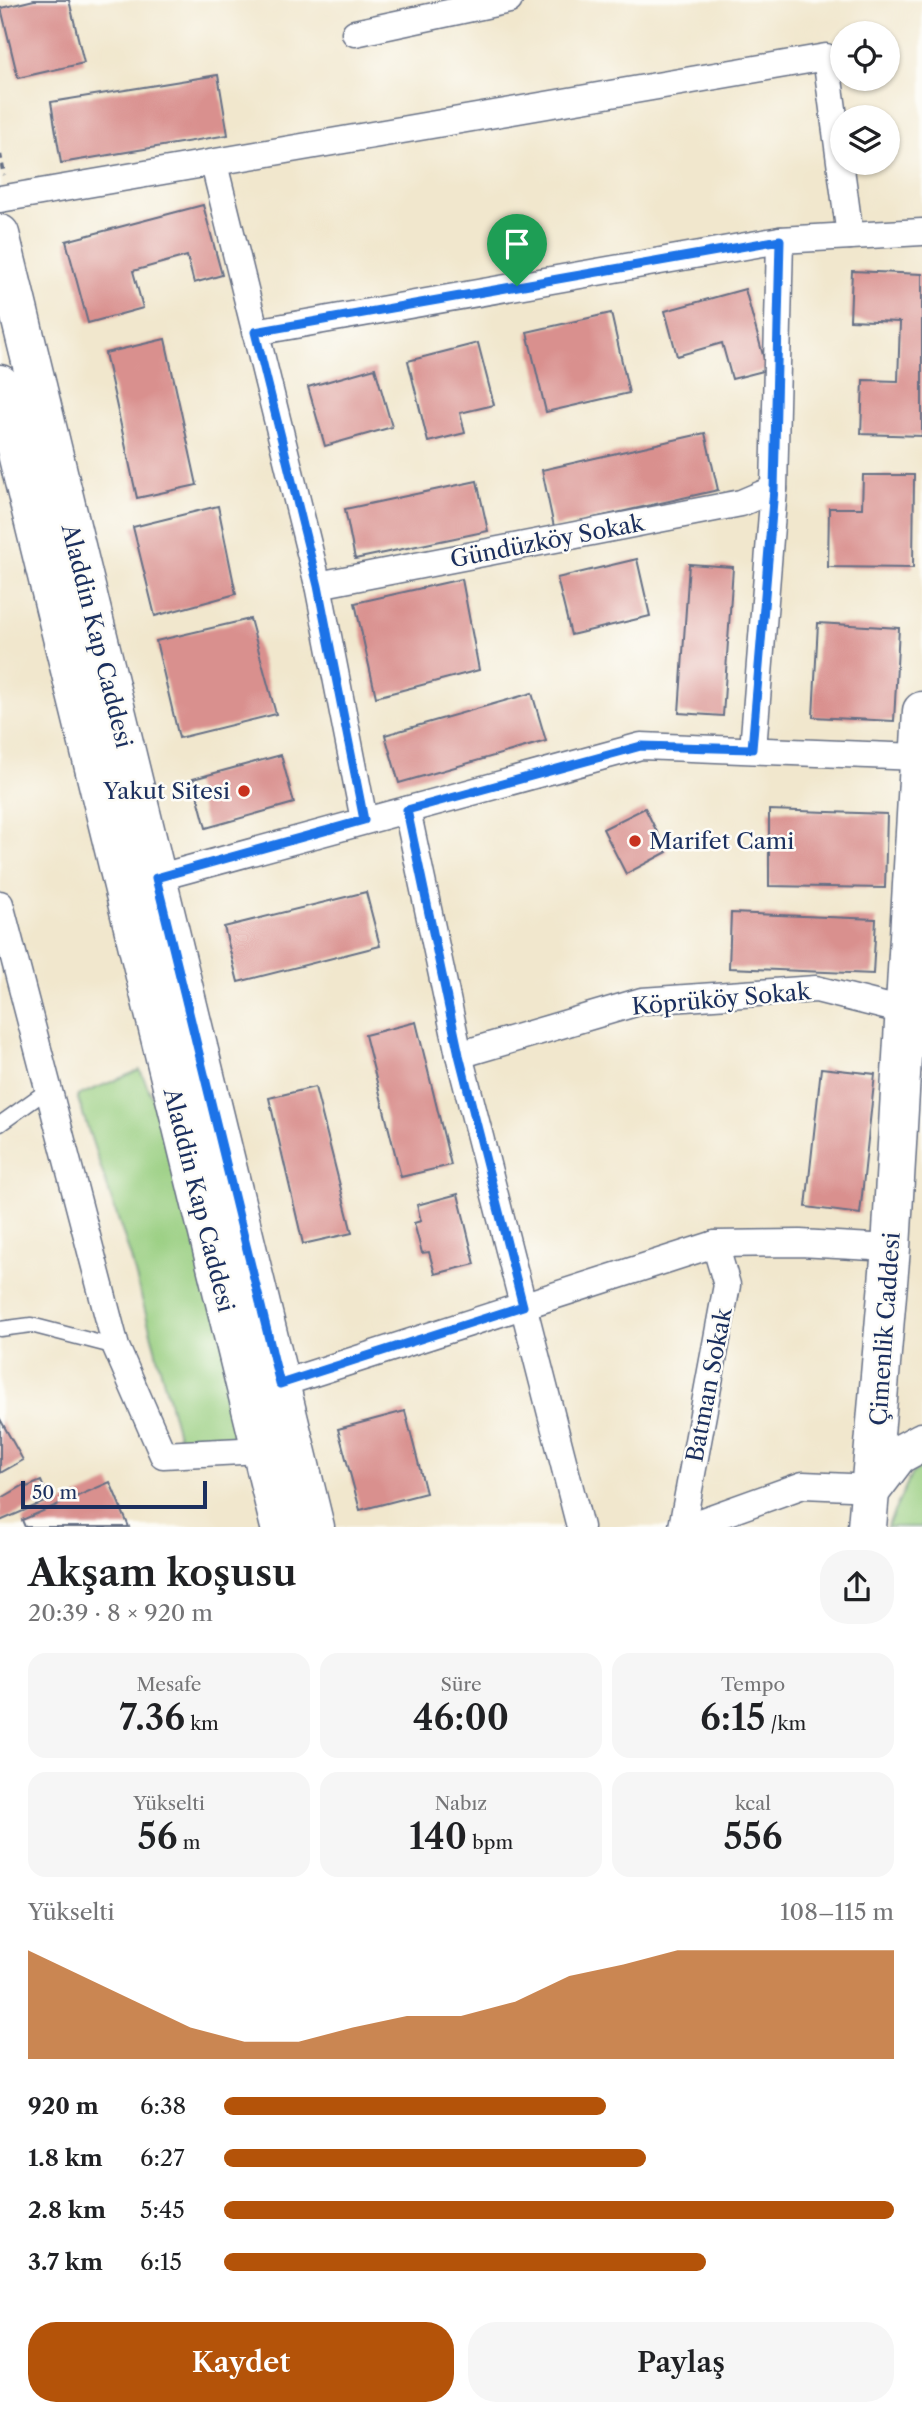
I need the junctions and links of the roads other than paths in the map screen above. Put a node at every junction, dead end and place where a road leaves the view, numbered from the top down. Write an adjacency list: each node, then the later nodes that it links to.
1 (509, 0): 2 (street)
2 (355, 33)
3 (214, 164): 4 (street); 7 (street); 9 (street)
4 (0, 198)
5 (922, 232): 7 (street)
6 (0, 234): 18 (street, Aladdin Kap Caddesi)
7 (850, 236): 8 (street)
8 (780, 240): 9 (street); 11 (street)
9 (255, 332): 12 (street)
10 (0, 384): 18 (street, Aladdin Kap Caddesi)
11 (774, 489): 12 (street, Gündüzköy Sokak); 14 (street)
12 (318, 586): 17 (street)
13 (922, 711): 15 (street, Çimenlik Caddesi)
14 (752, 749): 15 (street); 16 (street)
15 (918, 757): 20 (street, Çimenlik Caddesi)
16 (407, 810): 17 (street); 21 (street)
17 (364, 820): 18 (street)
18 (138, 880): 29 (street, Aladdin Kap Caddesi); 31 (street, Aladdin Kap Caddesi)
19 (0, 904): 22 (street)
20 (904, 1011): 21 (street, Köprüköy Sokak); 25 (street, Çimenlik Caddesi)
21 (459, 1055): 26 (street)
22 (48, 1089): 23 (lane); 28 (street)
23 (0, 1124)
24 (715, 1244): 25 (street); 26 (street); 36 (street, Batman Sokak)
25 (891, 1248): 32 (street, Çimenlik Caddesi)
26 (523, 1306): 29 (street); 35 (street)
27 (0, 1329): 28 (lane)
28 (116, 1347): 31 (street)
29 (280, 1384): 34 (street, Aladdin Kap Caddesi)
30 (922, 1441): 32 (street)
31 (261, 1450): 33 (street, Aladdin Kap Caddesi)
32 (873, 1488): 36 (street, Batman Sokak); 37 (street, Çimenlik Caddesi)
33 (280, 1527)
34 (315, 1527)
35 (580, 1527)
36 (684, 1527)
37 (867, 1527)

